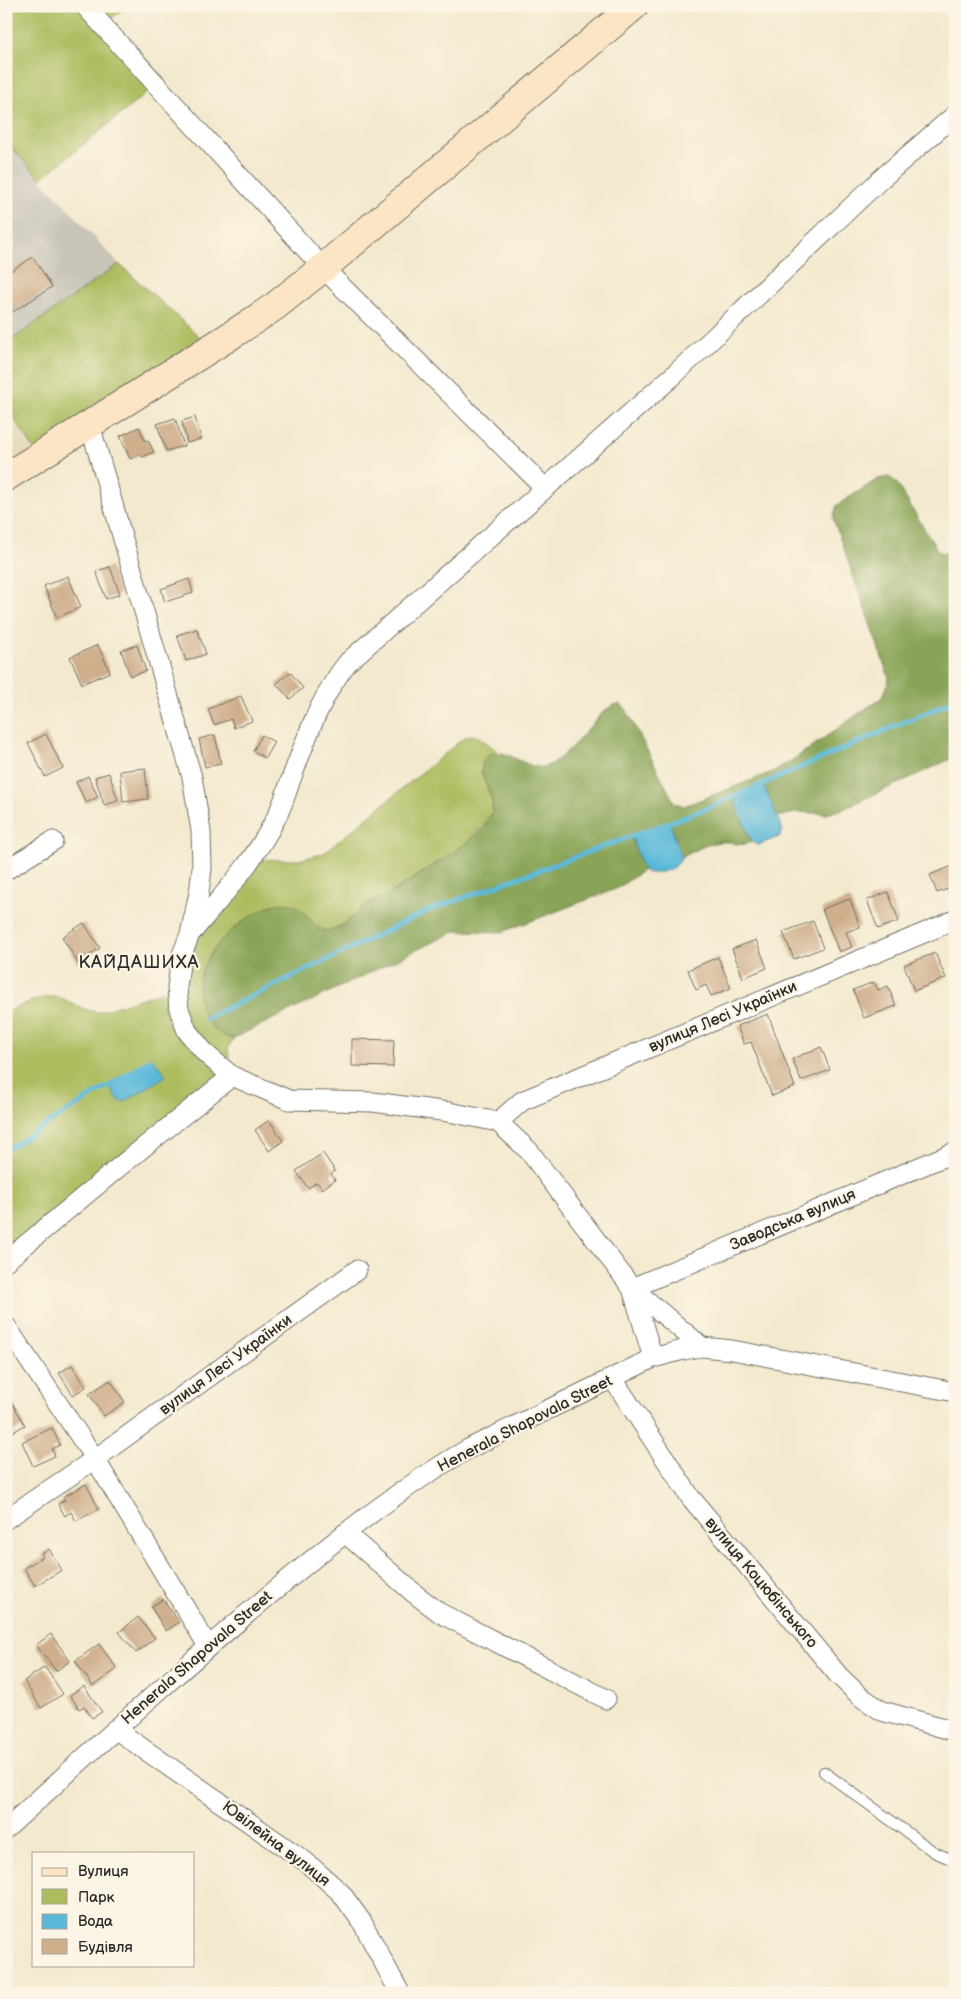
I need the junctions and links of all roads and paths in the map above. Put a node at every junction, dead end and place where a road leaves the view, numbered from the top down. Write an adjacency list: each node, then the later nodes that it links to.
1 (85, 6): 4 (street)
2 (634, 6): 4 (main road)
3 (955, 115): 7 (street)
4 (322, 268): 5 (main road); 7 (street)
5 (90, 425): 6 (main road); 11 (street)
6 (6, 477)
7 (545, 488): 11 (street)
8 (53, 841): 9 (street)
9 (6, 870)
10 (955, 920): 13 (street, вулиця Лесі Українки)
11 (190, 934): 12 (street)
12 (232, 1076): 13 (street); 15 (street)
13 (498, 1122): 17 (street)
14 (955, 1152): 17 (street, Заводська вулиця)
15 (6, 1261)
16 (357, 1270): 23 (street, вулиця Лесі Українки)
17 (632, 1288): 19 (street); 20 (street)
18 (6, 1326): 23 (street)
19 (702, 1347): 20 (street, Henerala Shapovala Street); 22 (street, Henerala Shapovala Street)
20 (653, 1358): 21 (street, Henerala Shapovala Street)
21 (613, 1379): 25 (street, Henerala Shapovala Street); 29 (street, вулиця Коцюбінського)
22 (955, 1392)
23 (95, 1459): 24 (street, вулиця Лесі Українки); 26 (street)
24 (6, 1519)
25 (345, 1533): 26 (street, Henerala Shapovala Street); 27 (street)
26 (208, 1646): 28 (street, Henerala Shapovala Street)
27 (606, 1699)
28 (115, 1729): 31 (street, Henerala Shapovala Street); 33 (street, Ювілейна вулиця)
29 (955, 1731)
30 (824, 1772): 32 (lane)
31 (6, 1829)
32 (955, 1860)
33 (400, 1993)

